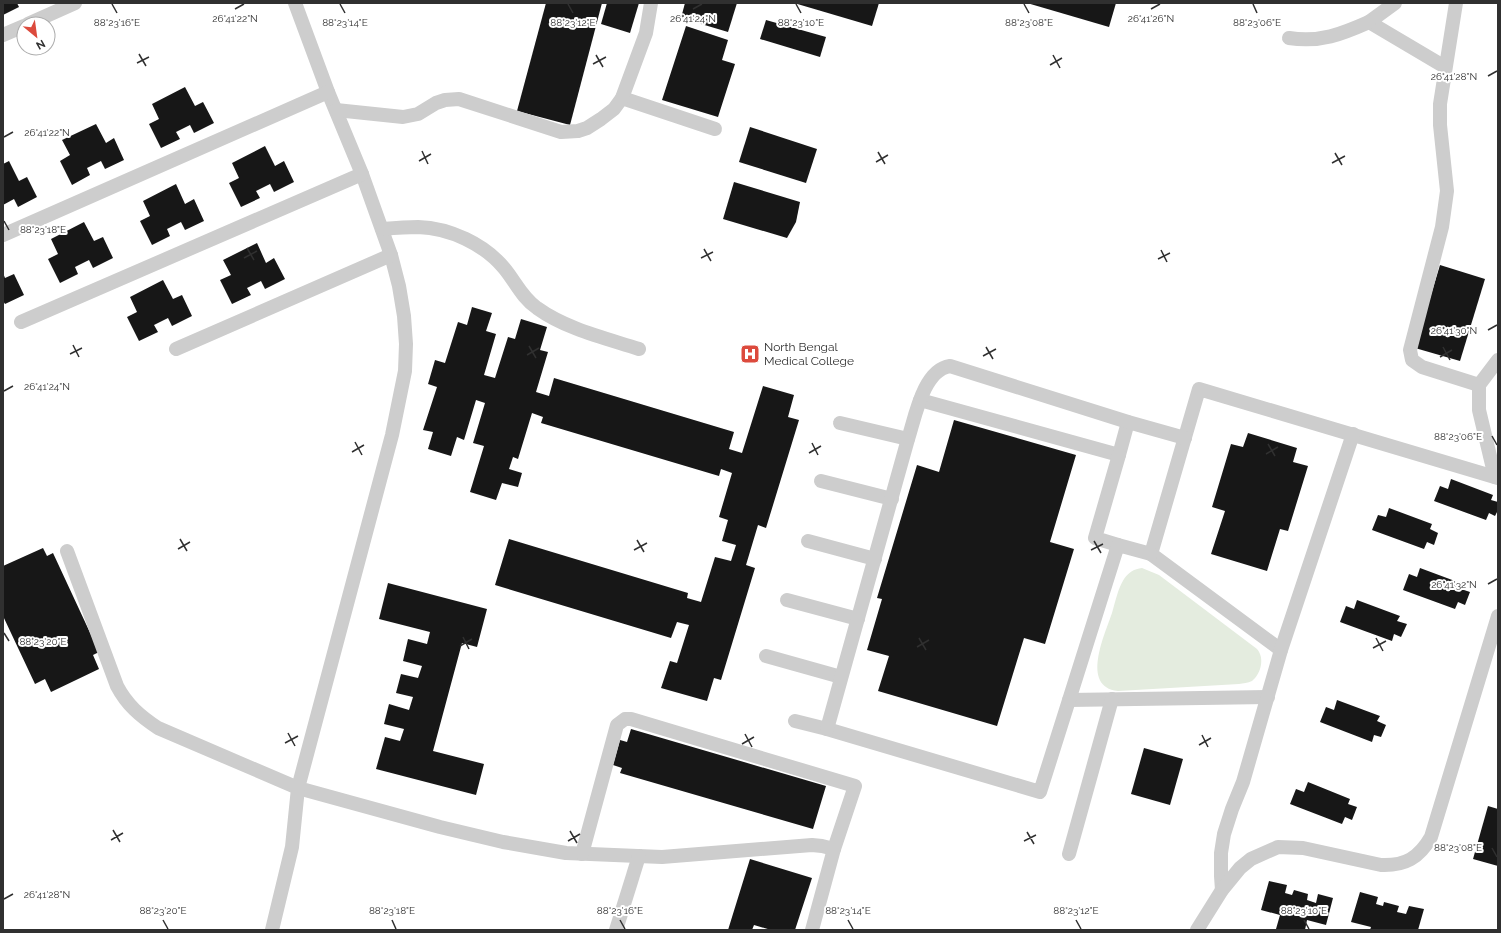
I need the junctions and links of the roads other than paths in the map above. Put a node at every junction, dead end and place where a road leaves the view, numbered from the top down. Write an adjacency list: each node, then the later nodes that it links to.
1 (75, 3): 6 (lane)
2 (295, 3): 12 (lane)
3 (651, 3): 13 (lane)
4 (1395, 3): 7 (lane)
5 (1456, 3): 11 (lane)
6 (46, 16)
7 (1369, 22): 10 (lane); 11 (lane)
8 (16, 29): 9 (lane)
9 (3, 35)
10 (1289, 38)
11 (1445, 67): 24 (lane)
12 (328, 92): 14 (lane); 18 (lane)
13 (622, 98): 14 (lane); 15 (lane)
14 (336, 110): 16 (lane)
15 (715, 129)
16 (362, 174): 17 (lane); 20 (lane)
17 (382, 229): 19 (lane); 22 (lane)
18 (3, 235)
19 (391, 255): 21 (lane); 51 (lane)
20 (21, 322)
21 (176, 348)
22 (638, 349)
23 (1498, 360): 24 (lane)
24 (1479, 385): 32 (lane)
25 (920, 400): 26 (lane); 30 (lane); 31 (lane)
26 (1128, 422): 29 (lane); 31 (lane)
27 (840, 423): 30 (lane)
28 (1354, 434): 29 (lane); 32 (lane); 43 (lane)
29 (1185, 438): 38 (lane)
30 (908, 439): 34 (lane)
31 (1119, 455): 36 (lane)
32 (1496, 477)
33 (821, 480): 34 (lane)
34 (892, 499): 39 (lane)
35 (808, 541): 39 (lane)
36 (1118, 545): 38 (lane); 48 (lane)
37 (66, 552): 51 (lane)
38 (1151, 554): 43 (lane)
39 (875, 559): 42 (lane)
40 (787, 600): 42 (lane)
41 (1498, 616): 56 (lane)
42 (858, 620): 45 (lane)
43 (1281, 650): 46 (lane)
44 (766, 656): 45 (lane)
45 (841, 677): 50 (lane)
46 (1268, 697): 47 (lane); 56 (lane)
47 (1112, 699): 48 (lane); 54 (lane)
48 (1069, 700): 50 (lane)
49 (795, 721): 50 (lane)
50 (827, 729)
51 (298, 788): 53 (lane); 57 (lane)
52 (834, 849): 53 (lane); 55 (lane); 59 (lane)
53 (582, 854): 55 (lane)
54 (1069, 854)
55 (639, 856): 58 (lane)
56 (1222, 890): 60 (lane)
57 (272, 930)
58 (616, 930)
59 (812, 930)
60 (1197, 930)

